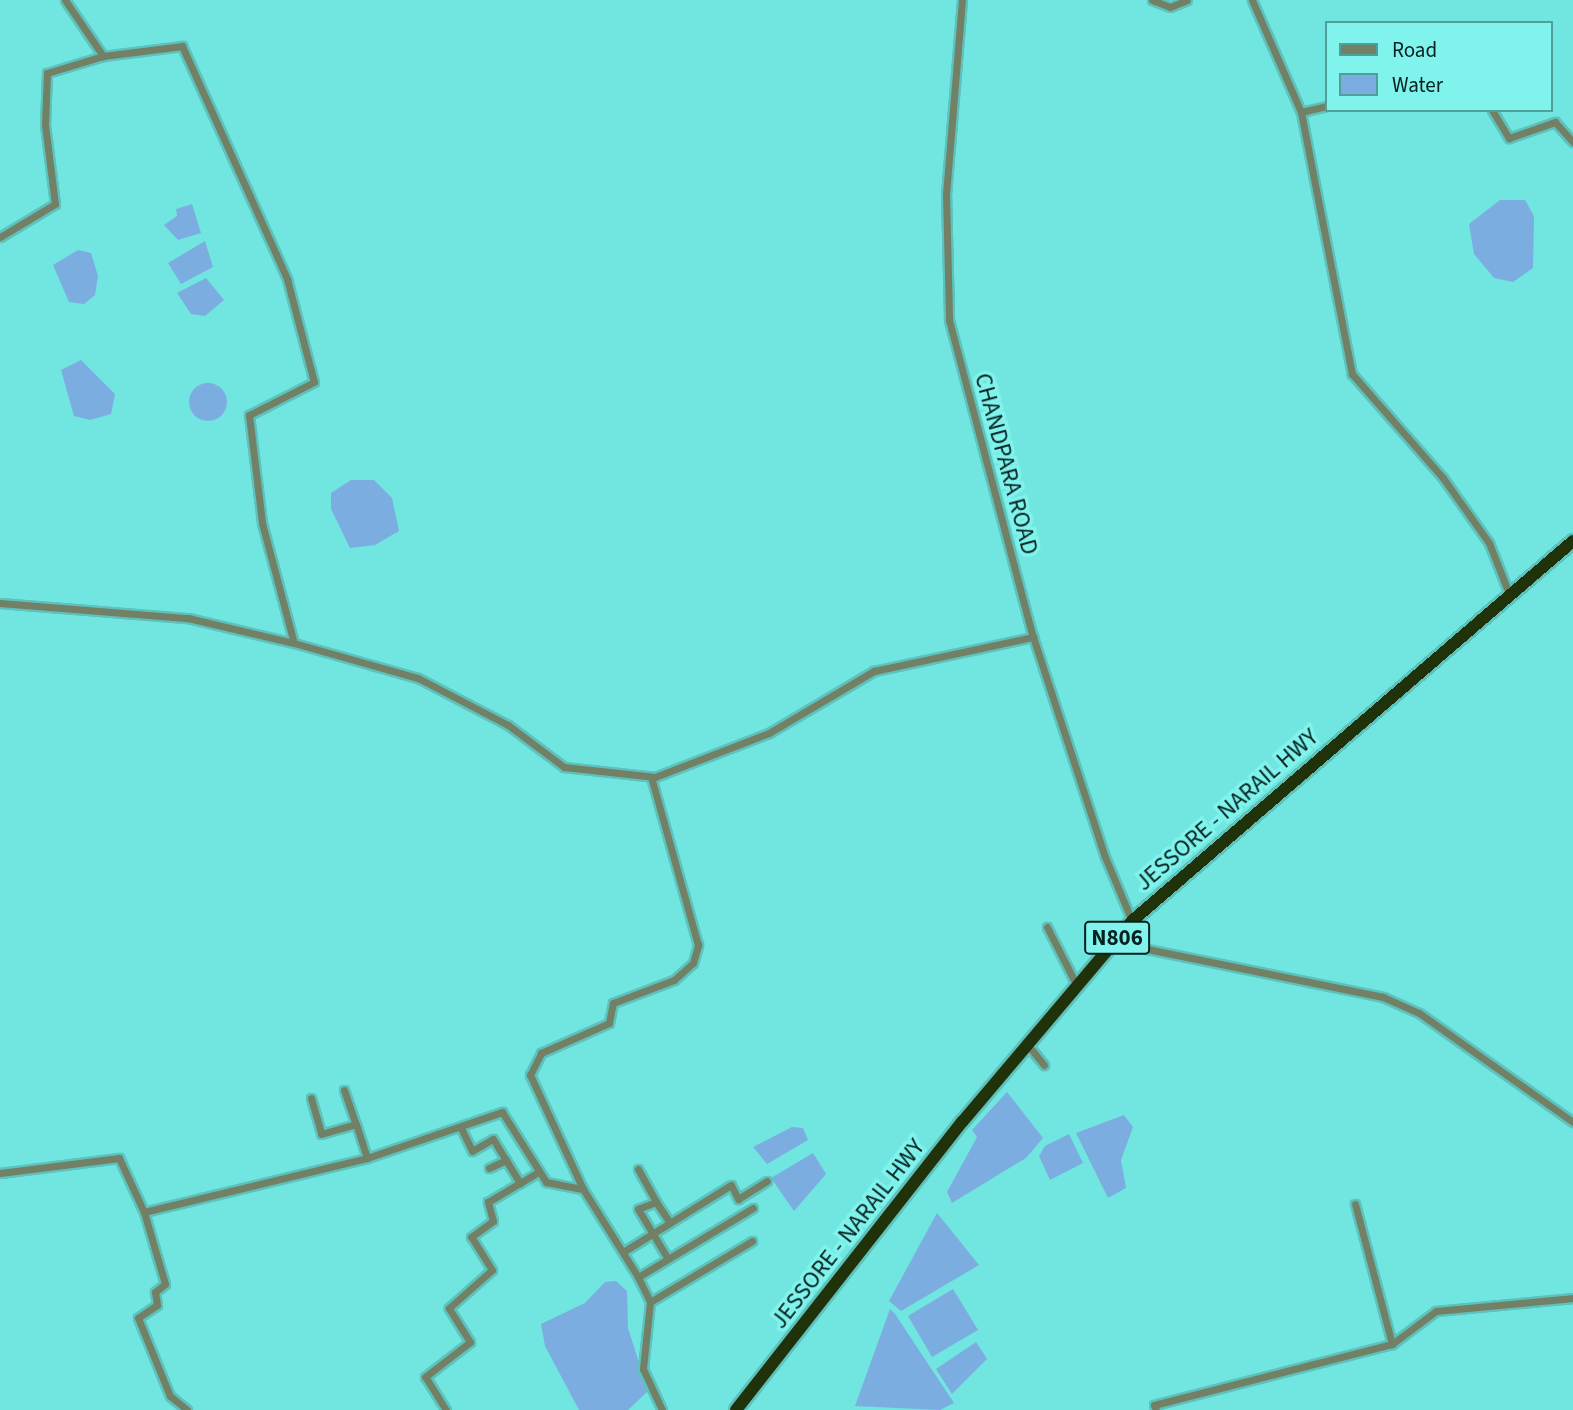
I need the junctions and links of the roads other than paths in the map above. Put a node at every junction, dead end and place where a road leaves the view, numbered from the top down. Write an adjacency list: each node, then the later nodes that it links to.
1 (65, 0): 6 (street)
2 (962, 0): 15 (street, CHANDPARA ROAD)
3 (1152, 0): 4 (street)
4 (1187, 0)
5 (1252, 0): 8 (street)
6 (103, 56): 11 (street); 16 (street)
7 (1324, 106): 8 (street)
8 (1301, 112): 13 (street)
9 (1493, 112): 10 (street)
10 (1573, 142)
11 (0, 237)
12 (1573, 541): 13 (highway, JESSORE - NARAIL HWY / N806)
13 (1508, 591): 18 (highway, JESSORE - NARAIL HWY / N806)
14 (0, 603): 16 (street)
15 (1033, 636): 17 (street); 18 (street, CHANDPARA ROAD)
16 (294, 643): 17 (street)
17 (651, 777): 37 (street)
18 (1132, 921): 20 (highway, JESSORE - NARAIL HWY / N806)
19 (1047, 927): 21 (street)
20 (1119, 935): 21 (highway, JESSORE - NARAIL HWY / N806); 26 (street)
21 (1077, 986): 22 (highway, JESSORE - NARAIL HWY / N806)
22 (1027, 1044): 23 (street); 54 (highway, JESSORE - NARAIL HWY / N806)
23 (1044, 1065)
24 (344, 1090): 27 (street)
25 (311, 1098): 27 (street)
26 (1573, 1122)
27 (356, 1124): 29 (street)
28 (461, 1128): 30 (street)
29 (367, 1158): 37 (street); 41 (street)
30 (506, 1160): 31 (street); 36 (street)
31 (489, 1168)
32 (638, 1170): 38 (street)
33 (538, 1172): 36 (street)
34 (0, 1173): 41 (street)
35 (766, 1181): 42 (street)
36 (520, 1183): 52 (street)
37 (583, 1189): 45 (street)
38 (656, 1202): 42 (street); 43 (street)
39 (1355, 1204): 50 (street)
40 (754, 1208): 46 (street)
41 (144, 1212): 51 (street)
42 (670, 1223): 43 (street)
43 (653, 1234): 45 (street); 46 (street)
44 (752, 1241): 49 (street)
45 (623, 1252): 47 (street)
46 (668, 1259): 47 (street)
47 (638, 1277): 49 (street)
48 (1573, 1298): 50 (street)
49 (650, 1302): 53 (street)
50 (1392, 1344): 55 (street)
51 (187, 1410)
52 (446, 1410)
53 (662, 1410)
54 (736, 1410)
55 (1156, 1410)

